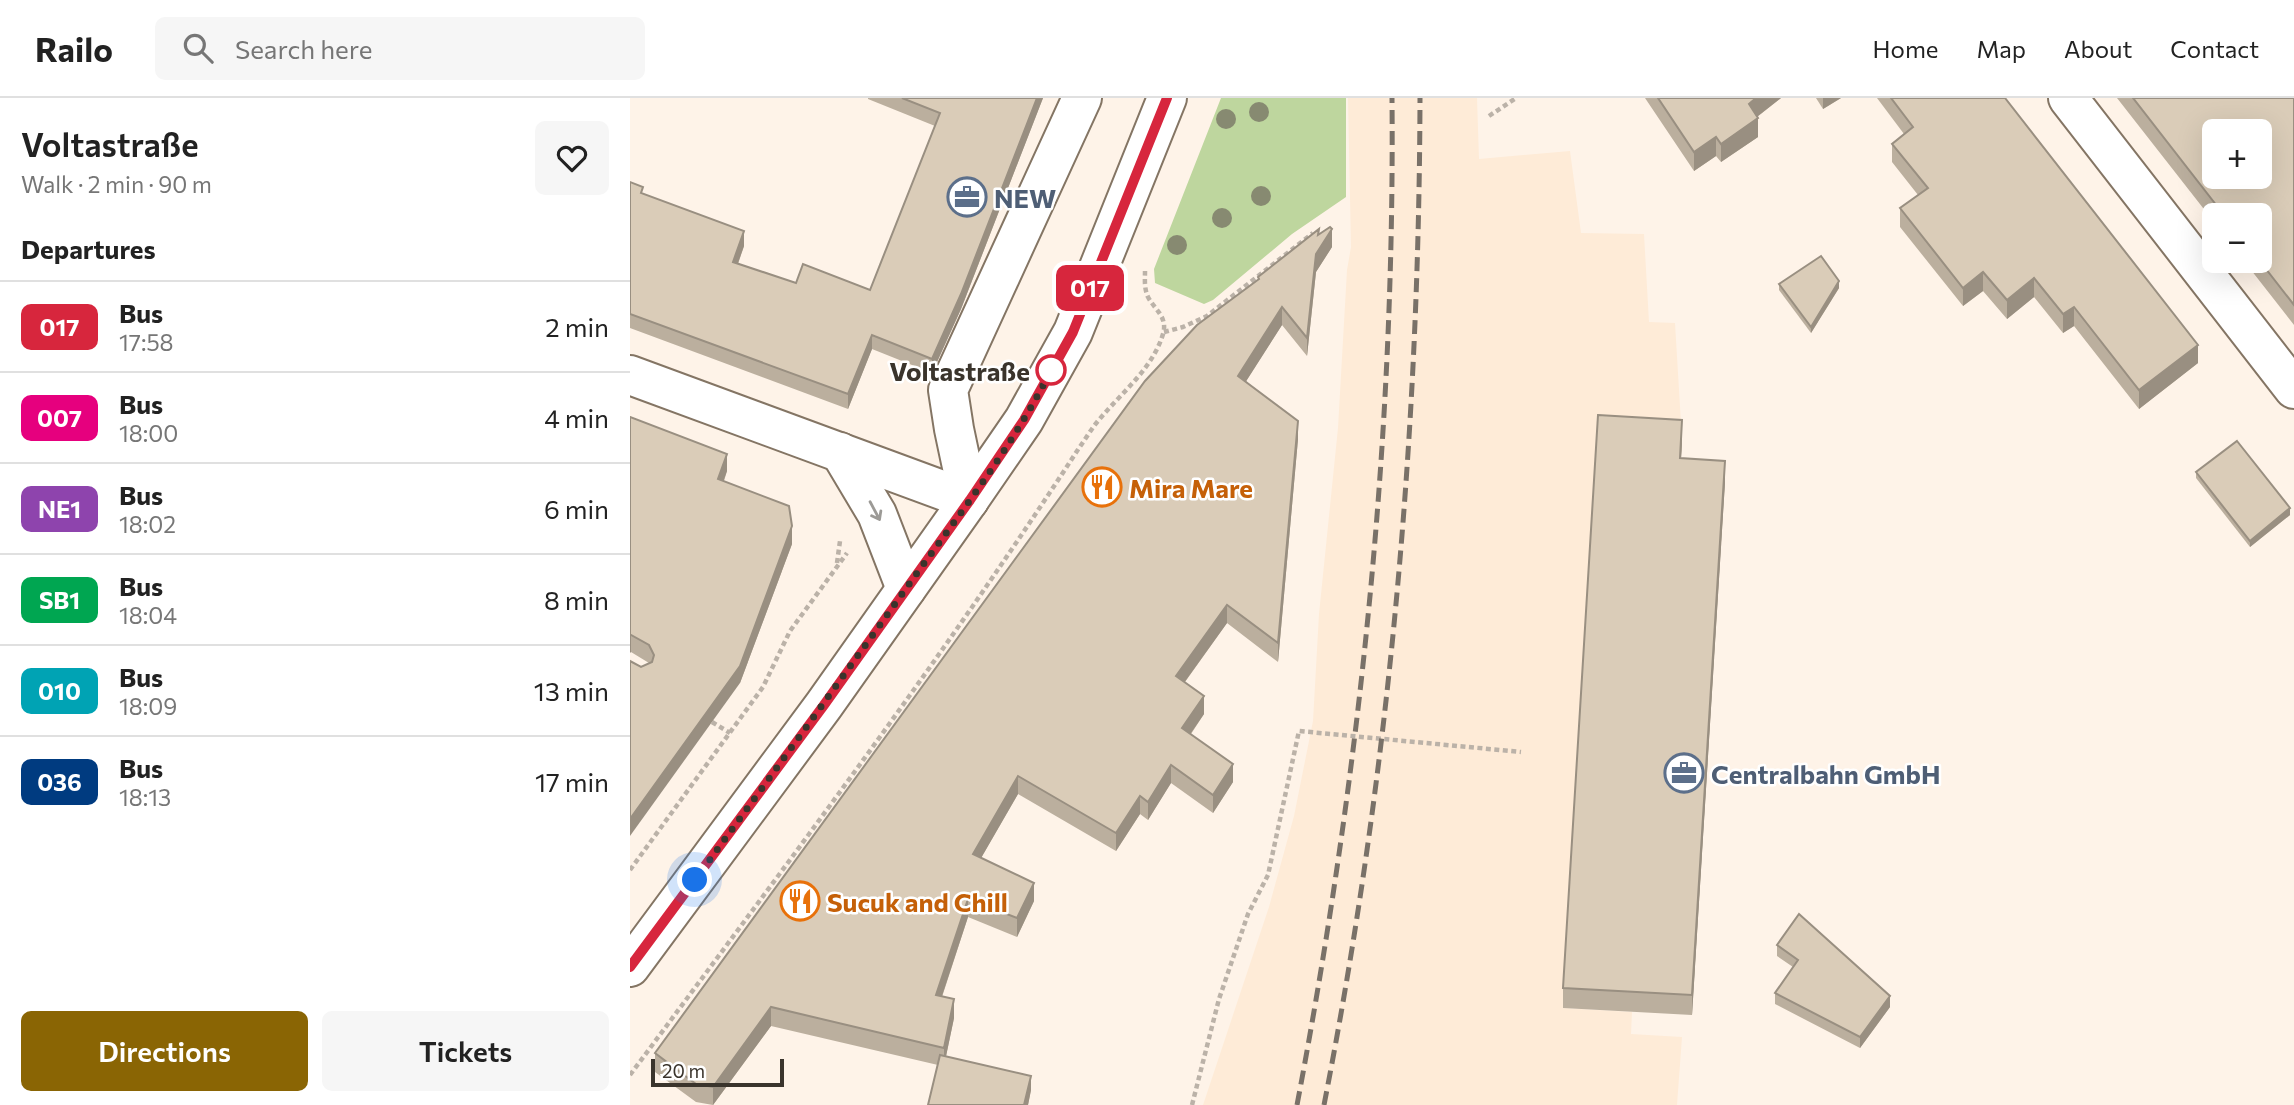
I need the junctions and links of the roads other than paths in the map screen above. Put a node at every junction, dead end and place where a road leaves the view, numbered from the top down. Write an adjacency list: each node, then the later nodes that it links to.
1 (1082, 98): 7 (street)
2 (1167, 98): 7 (street)
3 (2068, 98): 5 (street)
4 (630, 375): 6 (street)
5 (2294, 389)
6 (840, 452): 7 (street); 8 (street, one-way to 8)
7 (970, 500): 8 (street)
8 (906, 589): 9 (street)
9 (630, 967)

